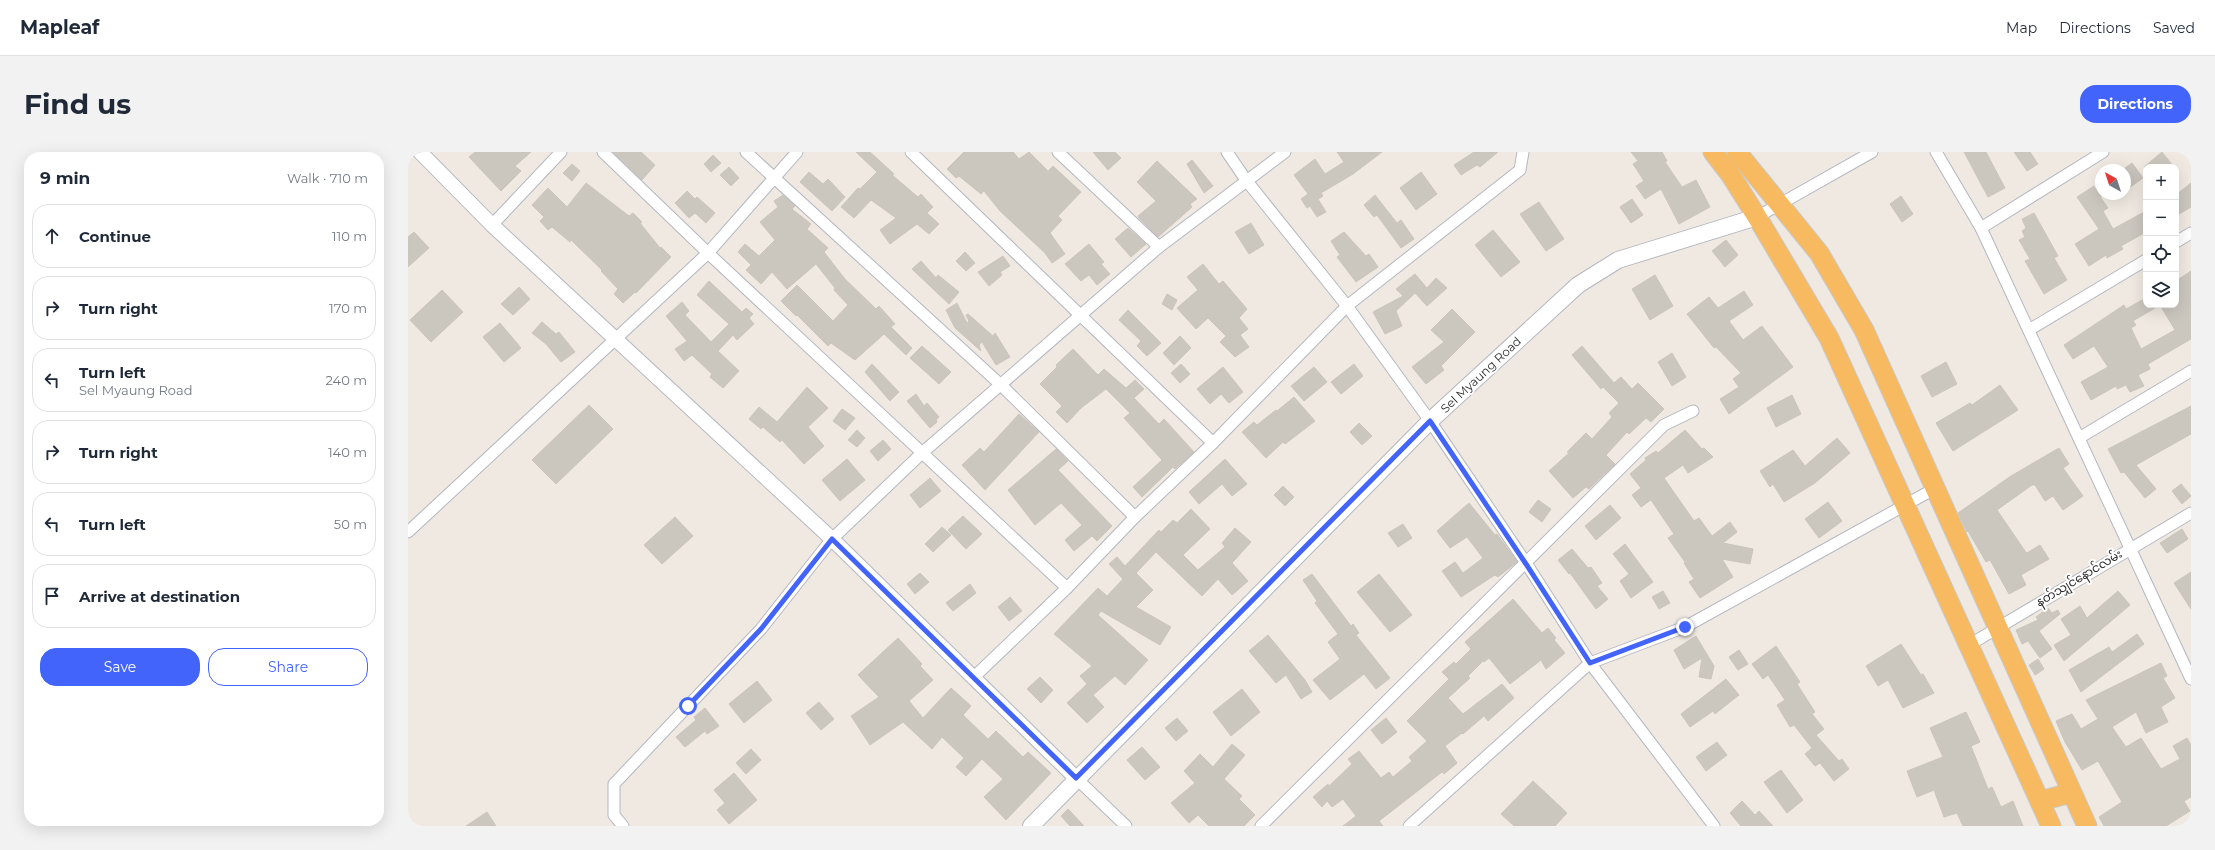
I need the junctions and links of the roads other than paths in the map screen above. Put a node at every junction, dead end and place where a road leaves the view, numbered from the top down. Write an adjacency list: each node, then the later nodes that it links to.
1 (420, 152): 20 (street)
2 (561, 152): 20 (street)
3 (603, 152): 25 (street)
4 (746, 152): 16 (street)
5 (797, 152): 16 (street)
6 (911, 152): 28 (street)
7 (1058, 152): 24 (street)
8 (1227, 152): 17 (street)
9 (1285, 152): 17 (street)
10 (1523, 152): 27 (street)
11 (1713, 152): 19 (highway)
12 (1737, 152): 18 (highway)
13 (1872, 152): 18 (street)
14 (1936, 152): 21 (street)
15 (2103, 152): 21 (street)
16 (773, 178): 25 (street); 32 (street)
17 (1246, 180): 24 (street); 27 (street)
18 (1779, 205): 19 (street); 38 (highway)
19 (1757, 217): 34 (main road, Sel Myaung Road); 39 (highway)
20 (492, 224): 30 (street)
21 (1981, 228): 29 (street)
22 (2191, 234): 23 (street)
23 (2179, 240)
24 (1159, 247): 28 (street)
25 (708, 253): 30 (street); 37 (street)
26 (2143, 262): 29 (street)
27 (1347, 306): 34 (street); 36 (street)
28 (1081, 315): 32 (street); 36 (street)
29 (2029, 330): 35 (street)
30 (617, 339): 42 (street); 43 (street)
31 (2191, 371): 35 (street)
32 (1001, 385): 37 (street); 41 (street)
33 (1693, 411): 45 (street)
34 (1430, 421): 45 (street); 52 (main road, Sel Myaung Road)
35 (2079, 438): 44 (street)
36 (1213, 443): 41 (street)
37 (922, 454): 43 (street); 46 (street)
38 (1934, 489): 39 (street); 47 (highway)
39 (1904, 504): 48 (highway); 49 (street)
40 (2191, 513): 44 (street, နတ်သျှင်နောင်လမ်း)
41 (1135, 517): 46 (street)
42 (408, 532)
43 (832, 539): 50 (street); 55 (street)
44 (2130, 548): 47 (street, နတ်သျှင်နောင်လမ်း); 51 (street)
45 (1526, 564): 49 (street); 58 (street)
46 (1067, 588): 50 (street)
47 (1997, 626): 48 (street, နတ်သျှင်နောင်လမ်း); 53 (highway)
48 (1969, 645): 54 (highway)
49 (1590, 663): 59 (street); 60 (street)
50 (973, 678): 52 (street)
51 (2191, 679)
52 (1076, 778): 56 (main road, Sel Myaung Road); 57 (street)
53 (2071, 793): 54 (highway); 62 (highway)
54 (2040, 800): 61 (highway)
55 (623, 826)
56 (1031, 826)
57 (1126, 826)
58 (1261, 826)
59 (1409, 826)
60 (1714, 826)
61 (2051, 826)
62 (2087, 826)

